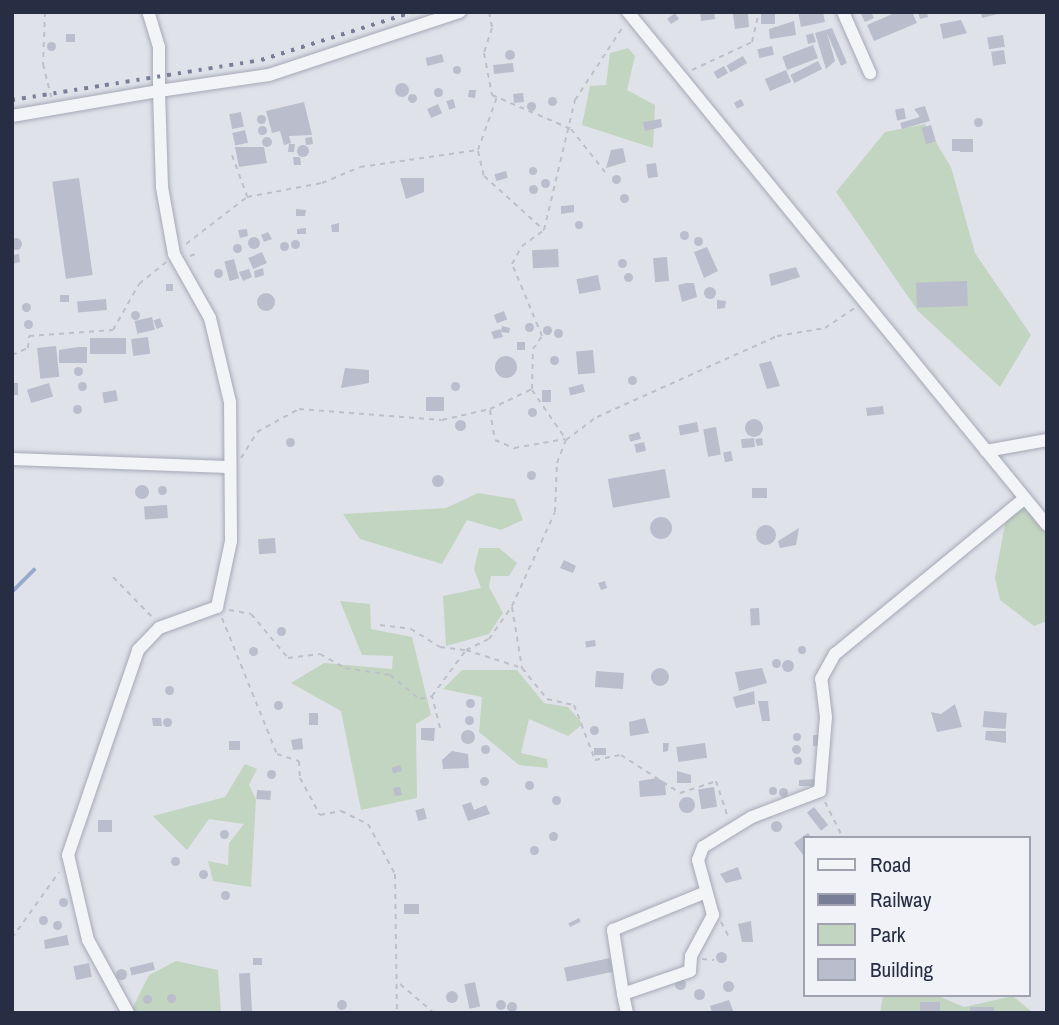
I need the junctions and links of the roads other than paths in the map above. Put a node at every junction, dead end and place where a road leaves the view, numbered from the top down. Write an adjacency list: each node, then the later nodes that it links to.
1 (148, 12): 6 (street)
2 (460, 12): 6 (street)
3 (843, 12): 5 (street)
4 (631, 15): 9 (street)
5 (870, 73)
6 (159, 91): 7 (street); 11 (street)
7 (12, 116)
8 (1047, 440): 9 (street)
9 (986, 451): 12 (street)
10 (12, 458): 11 (street)
11 (228, 467): 16 (street)
12 (1024, 499): 13 (street); 14 (street)
13 (1047, 525)
14 (706, 892): 15 (street); 15 (street)
15 (623, 994): 17 (street)
16 (128, 1013)
17 (627, 1013)

